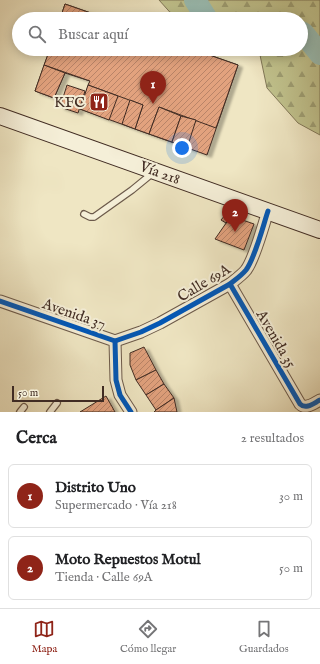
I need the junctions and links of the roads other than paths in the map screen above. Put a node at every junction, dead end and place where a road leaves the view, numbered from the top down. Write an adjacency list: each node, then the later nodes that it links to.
1 (0, 116): 2 (main road, Vía 218)
2 (156, 172): 3 (main road, Vía 218); 4 (lane)
3 (268, 212): 5 (main road, Vía 218); 6 (street, Calle 69A)
4 (84, 214)
5 (320, 230)
6 (230, 284): 8 (street, Calle 69A); 9 (street, Avenida 35)
7 (0, 301): 8 (street, Avenida 37)
8 (115, 341): 14 (street, Avenida 37)
9 (320, 400)
10 (57, 403): 13 (lane)
11 (24, 407): 12 (lane)
12 (20, 412)
13 (50, 412)
14 (131, 412)

